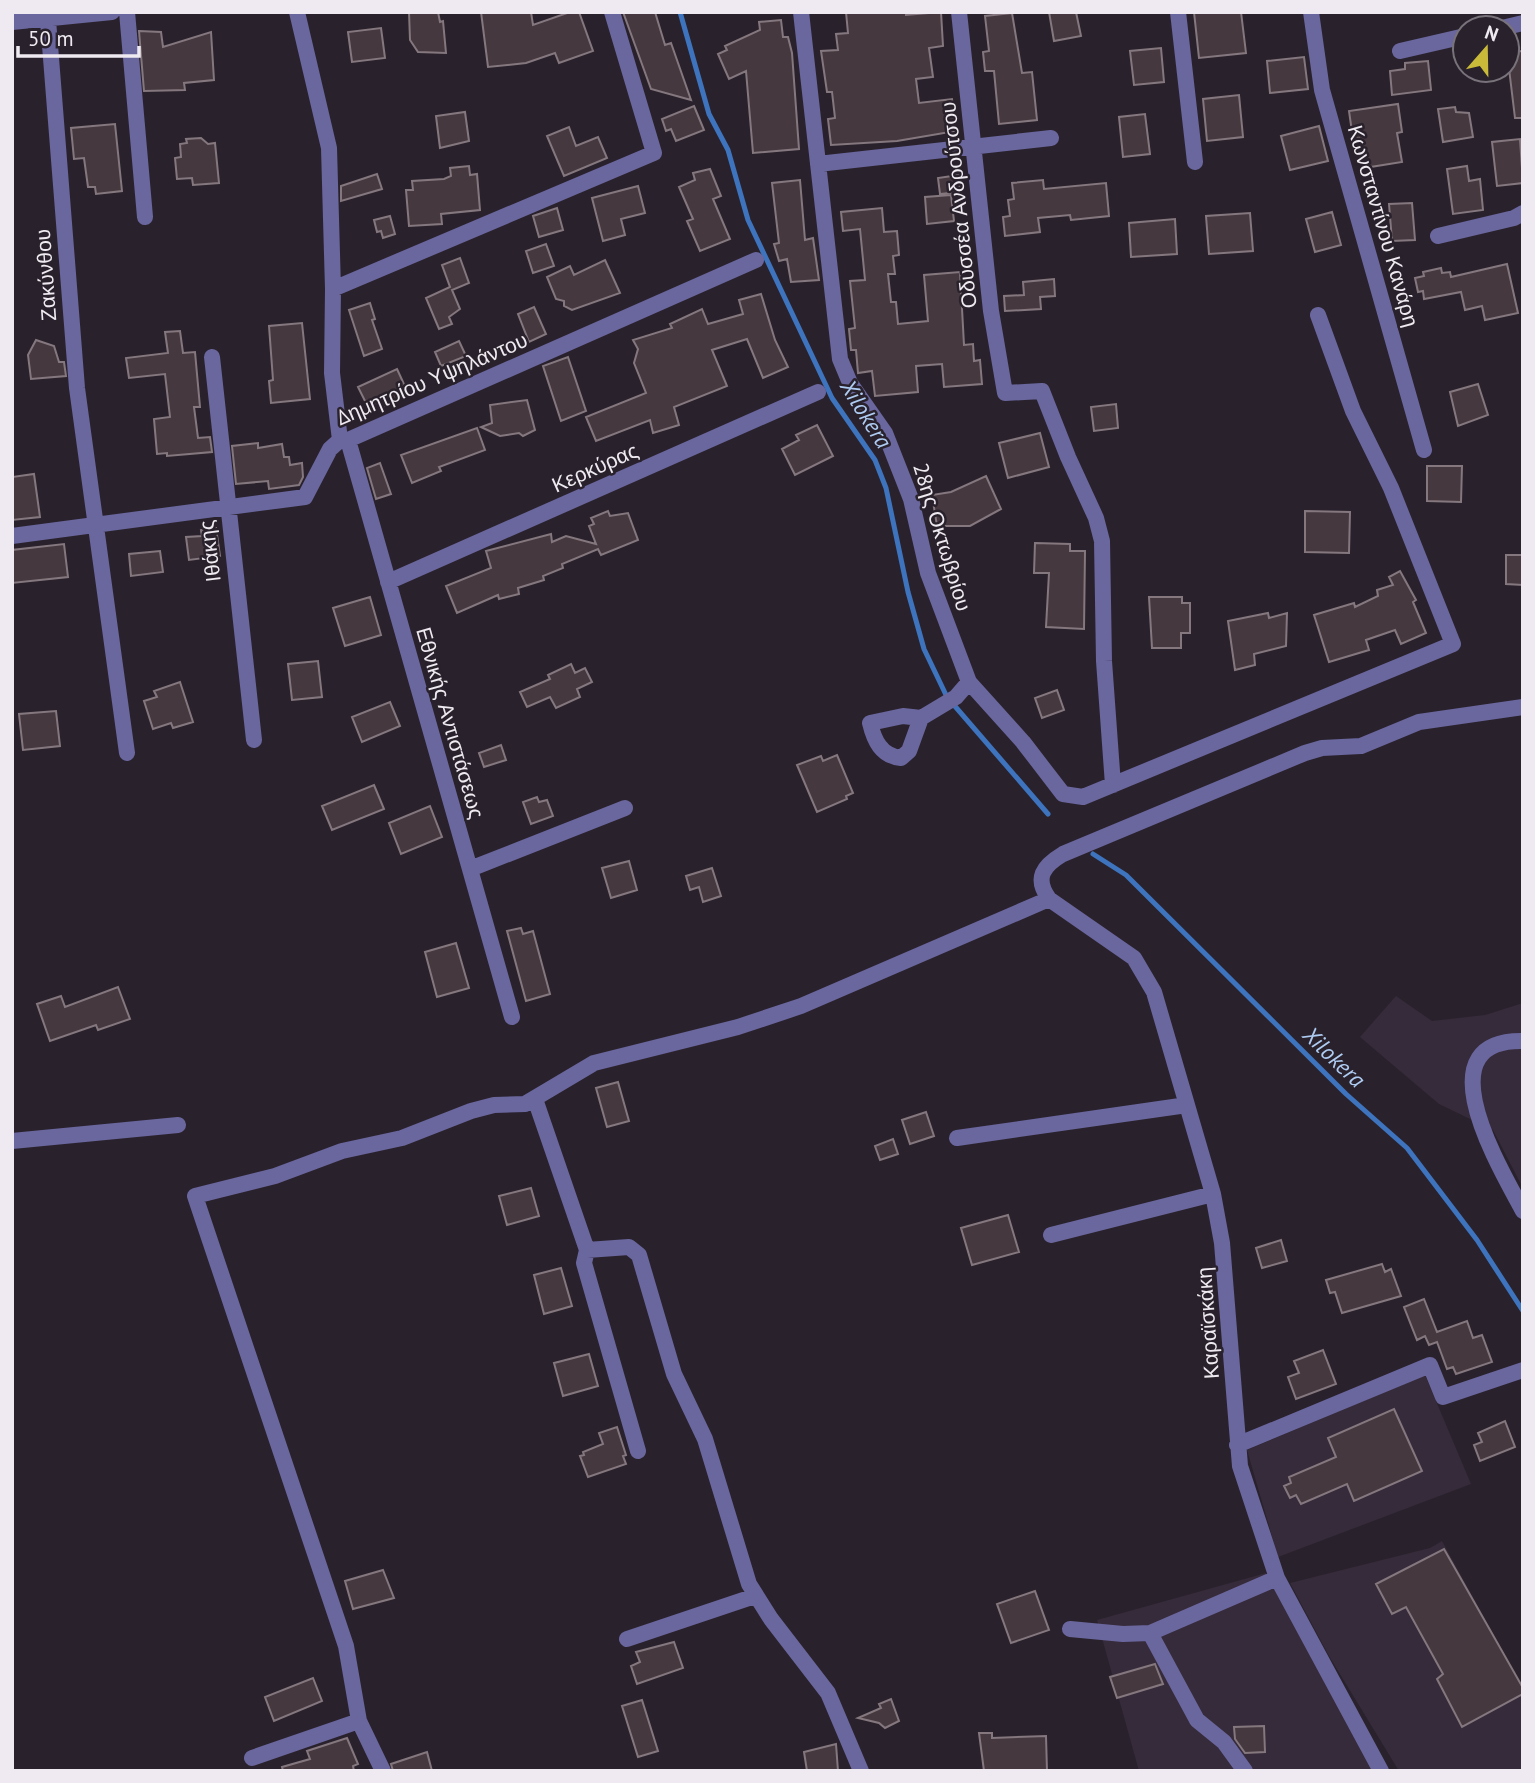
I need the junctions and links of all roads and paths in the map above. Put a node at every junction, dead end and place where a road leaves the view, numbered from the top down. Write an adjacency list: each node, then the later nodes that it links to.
1 (112, 12): 9 (street)
2 (127, 12): 18 (street)
3 (297, 12): 21 (street, Εθνικής Αντιστάσεως)
4 (612, 12): 21 (street)
5 (802, 12): 16 (street, 28ης Οκτωβρίου)
6 (959, 12): 14 (street, Οδυσσέα Ανδρούτσου)
7 (1178, 12): 15 (street)
8 (1311, 12): 26 (street, Κωνσταντίνου Κανάρη)
9 (48, 20): 10 (street); 28 (street, Ζακύνθου)
10 (12, 22)
11 (1451, 39): 12 (street)
12 (1400, 51)
13 (1051, 138): 14 (street)
14 (974, 146): 16 (street); 36 (street, Οδυσσέα Ανδρούτσου)
15 (1195, 162)
16 (818, 164): 31 (street, 28ης Οκτωβρίου)
17 (1523, 213): 19 (street)
18 (145, 217)
19 (1438, 236)
20 (756, 260): 25 (street, Δημητρίου Υψηλάντου)
21 (333, 289): 25 (street, Εθνικής Αντιστάσεως)
22 (1318, 315): 36 (street)
23 (212, 357): 27 (street, Ιθάκης)
24 (818, 392): 30 (street, Κερκύρας)
25 (344, 440): 27 (street, Δημητρίου Υψηλάντου); 30 (street, Εθνικής Αντιστάσεως)
26 (1424, 450)
27 (226, 508): 28 (street, Δημητρίου Υψηλάντου); 34 (street, Ιθάκης)
28 (95, 527): 29 (street, Δημητρίου Υψηλάντου); 35 (street, Ζακύνθου)
29 (12, 536)
30 (388, 582): 38 (street, Εθνικής Αντιστάσεως)
31 (969, 682): 33 (street); 36 (street, 28ης Οκτωβρίου)
32 (1523, 707): 39 (street)
33 (921, 718)
34 (254, 740)
35 (127, 753)
36 (1113, 785)
37 (625, 808): 38 (street)
38 (470, 869): 40 (street, Εθνικής Αντιστάσεως)
39 (1049, 899): 42 (street); 43 (street, Καραϊσκάκη)
40 (512, 1017)
41 (1523, 1041): 48 (street)
42 (535, 1099): 50 (street); 59 (street)
43 (1187, 1105): 45 (street); 47 (street, Καραϊσκάκη)
44 (178, 1125): 46 (street)
45 (957, 1138)
46 (12, 1141)
47 (1213, 1194): 49 (street); 52 (street, Καραϊσκάκη)
48 (1523, 1211)
49 (1051, 1236)
50 (587, 1250): 53 (street); 55 (street)
51 (1523, 1370): 52 (street)
52 (1237, 1446): 54 (street, Καραϊσκάκη)
53 (638, 1451)
54 (1277, 1578): 57 (street); 64 (street, Καραϊσκάκη)
55 (755, 1596): 58 (street); 62 (street)
56 (1070, 1629): 57 (street)
57 (1150, 1633): 63 (street)
58 (626, 1639)
59 (359, 1721): 60 (street); 61 (street)
60 (252, 1758)
61 (383, 1771)
62 (861, 1771)
63 (1245, 1771)
64 (1381, 1771)

